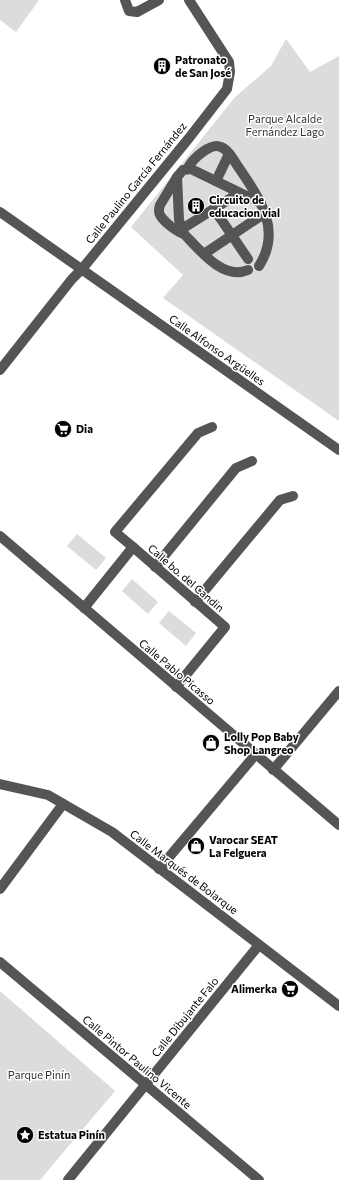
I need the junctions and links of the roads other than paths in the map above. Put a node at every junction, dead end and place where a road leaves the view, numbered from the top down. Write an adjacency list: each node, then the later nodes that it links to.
1 (124, 0): 2 (street)
2 (159, 0)
3 (189, 0): 18 (street, Calle Paulino García Fernández)
4 (229, 154): 5 (street); 7 (street); 9 (street)
5 (191, 169): 6 (street); 7 (street)
6 (177, 177): 13 (street); 13 (street)
7 (216, 181): 8 (street)
8 (239, 193): 9 (street); 10 (street)
9 (261, 203): 12 (street)
10 (214, 209): 13 (street); 14 (street)
11 (0, 212): 18 (street, Calle Alfonso Argüelles)
12 (266, 213): 14 (street); 17 (street)
13 (183, 232): 15 (street)
14 (233, 236): 15 (street); 16 (street)
15 (204, 254): 19 (street)
16 (248, 259): 17 (street); 19 (street)
17 (259, 266): 19 (street)
18 (82, 269): 20 (street, Calle Paulino García Fernández); 22 (street, Calle Alfonso Argüelles)
19 (248, 270)
20 (0, 370)
21 (212, 427): 26 (street)
22 (339, 450)
23 (252, 461): 27 (street)
24 (293, 496): 28 (street)
25 (0, 536): 29 (street, Calle Pablo Picasso)
26 (133, 547): 27 (street, Calle bo. del Candin); 29 (street, Calle bo. del Candin)
27 (155, 567): 28 (street, Calle bo. del Candin)
28 (196, 602): 30 (street, Calle bo. del Candin)
29 (84, 608): 30 (street, Calle Pablo Picasso)
30 (176, 687): 32 (street, Calle Pablo Picasso)
31 (339, 691): 33 (street)
32 (256, 754): 33 (street, Calle Pablo Picasso); 37 (street)
33 (273, 770): 36 (street, Calle Pablo Picasso)
34 (0, 784): 35 (street, Calle Marqués de Bolarque)
35 (63, 804): 37 (street, Calle Marqués de Bolarque); 38 (street)
36 (339, 825)
37 (159, 869): 39 (street, Calle Marqués de Bolarque)
38 (0, 889)
39 (259, 945): 41 (street, Calle Marqués de Bolarque); 42 (street, Calle Dibujante Falo)
40 (0, 962): 42 (street, Calle Pintor Paulino Vicente)
41 (339, 1006)
42 (145, 1085): 43 (street, Calle Dibujante Falo); 44 (street, Calle Pintor Paulino Vicente)
43 (68, 1180)
44 (259, 1180)

